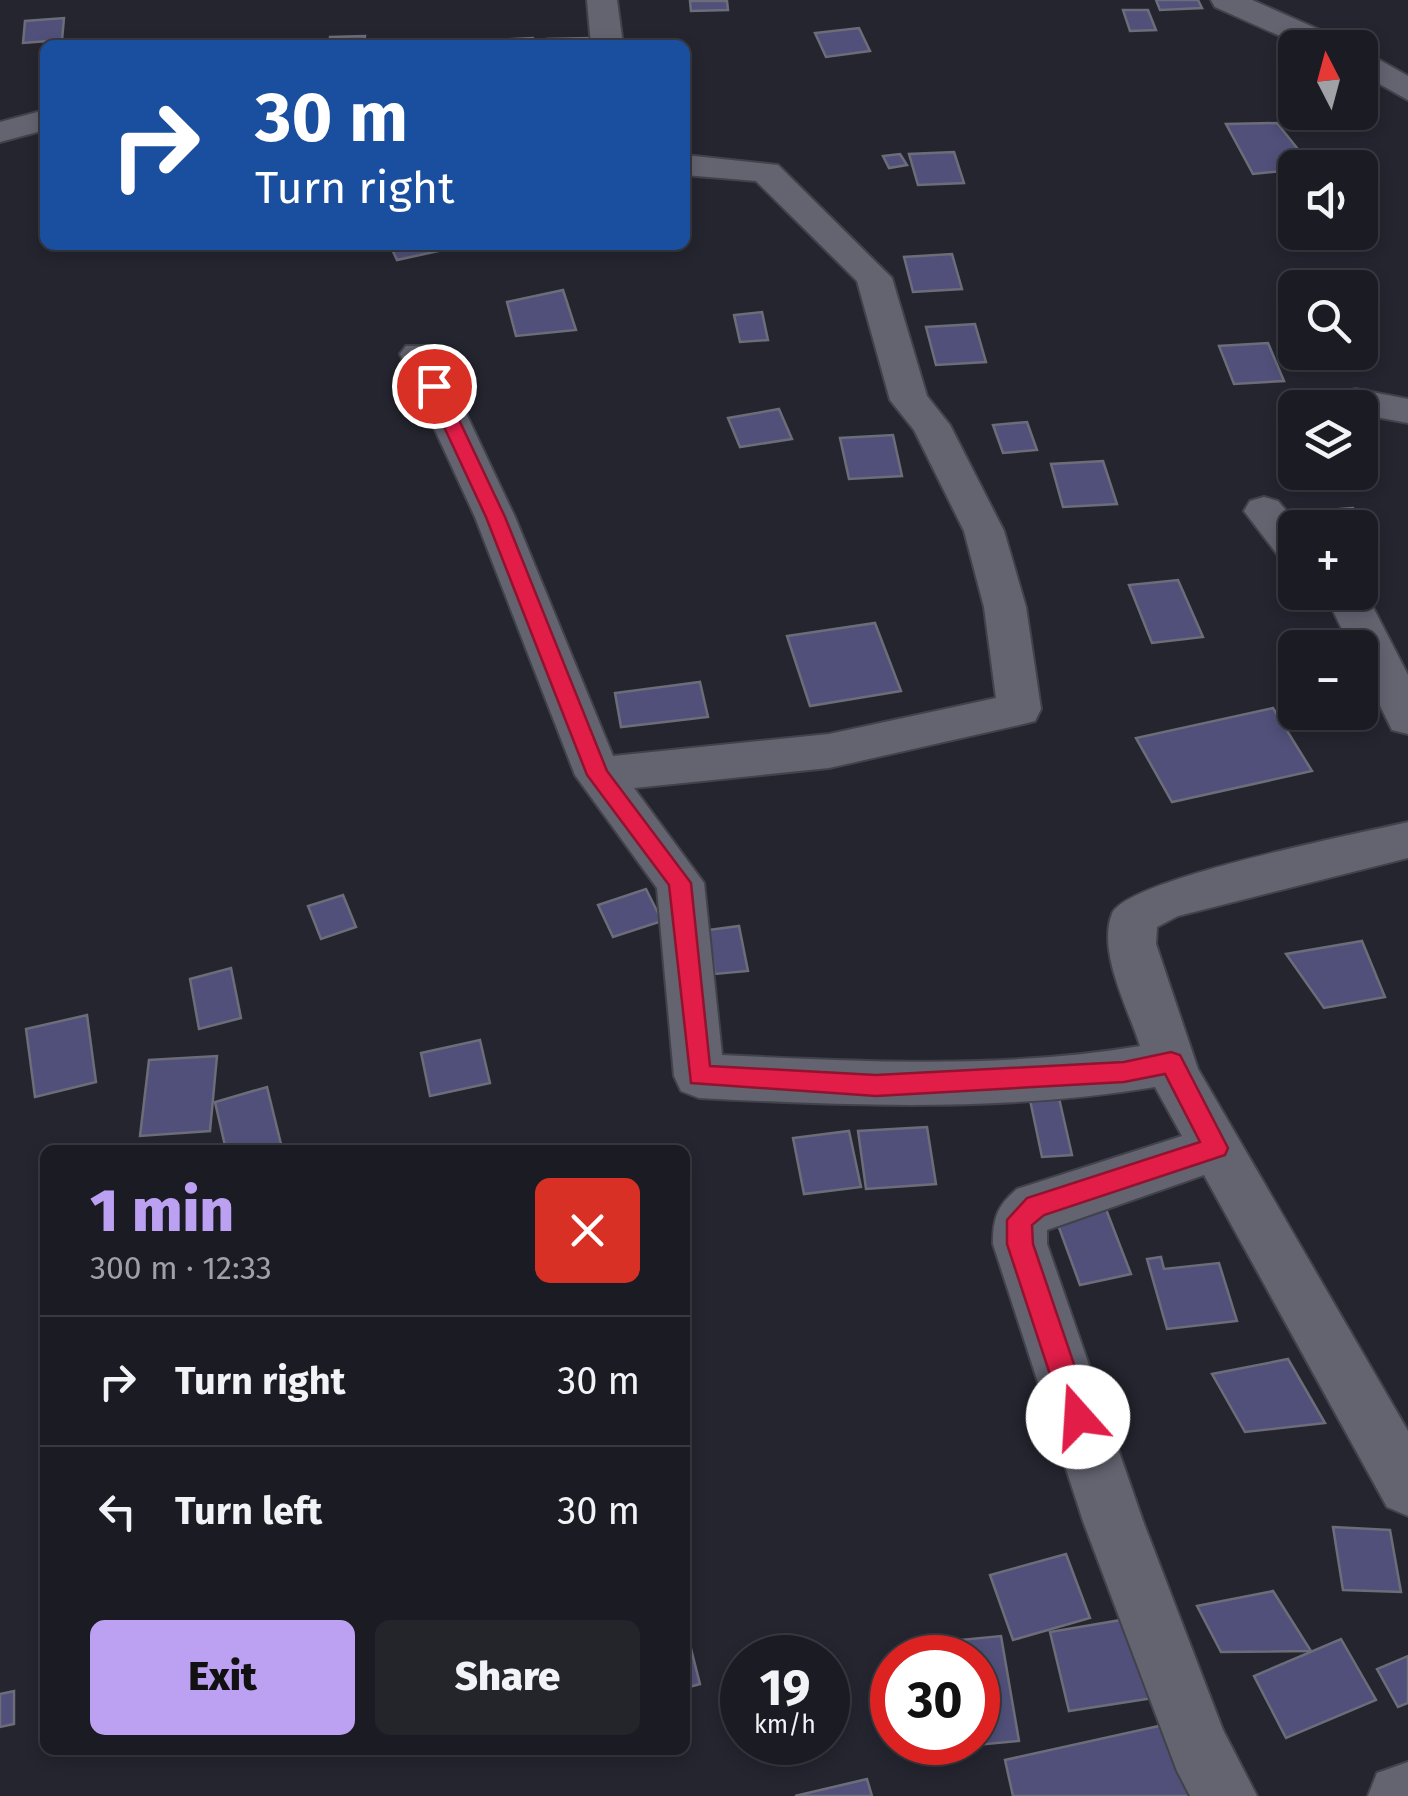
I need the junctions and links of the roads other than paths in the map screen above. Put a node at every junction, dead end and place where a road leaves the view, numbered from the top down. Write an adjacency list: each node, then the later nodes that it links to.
1 (602, 0): 4 (street)
2 (1226, 0): 3 (street)
3 (1294, 30)
4 (606, 40)
5 (1378, 71): 6 (street)
6 (1408, 90)
7 (40, 121): 8 (street)
8 (0, 132)
9 (690, 165): 17 (street)
10 (418, 354): 17 (street)
11 (1378, 406): 12 (street)
12 (1408, 412)
13 (1264, 511): 14 (street)
14 (1278, 528)
15 (1353, 610): 16 (street)
16 (1408, 718)
17 (598, 775): 19 (street)
18 (1408, 840): 19 (street)
19 (1171, 1063): 20 (street)
20 (1216, 1148): 21 (street); 23 (street)
21 (1408, 1487)
22 (1408, 1794): 24 (street)
23 (1225, 1796)
24 (1400, 1796)

